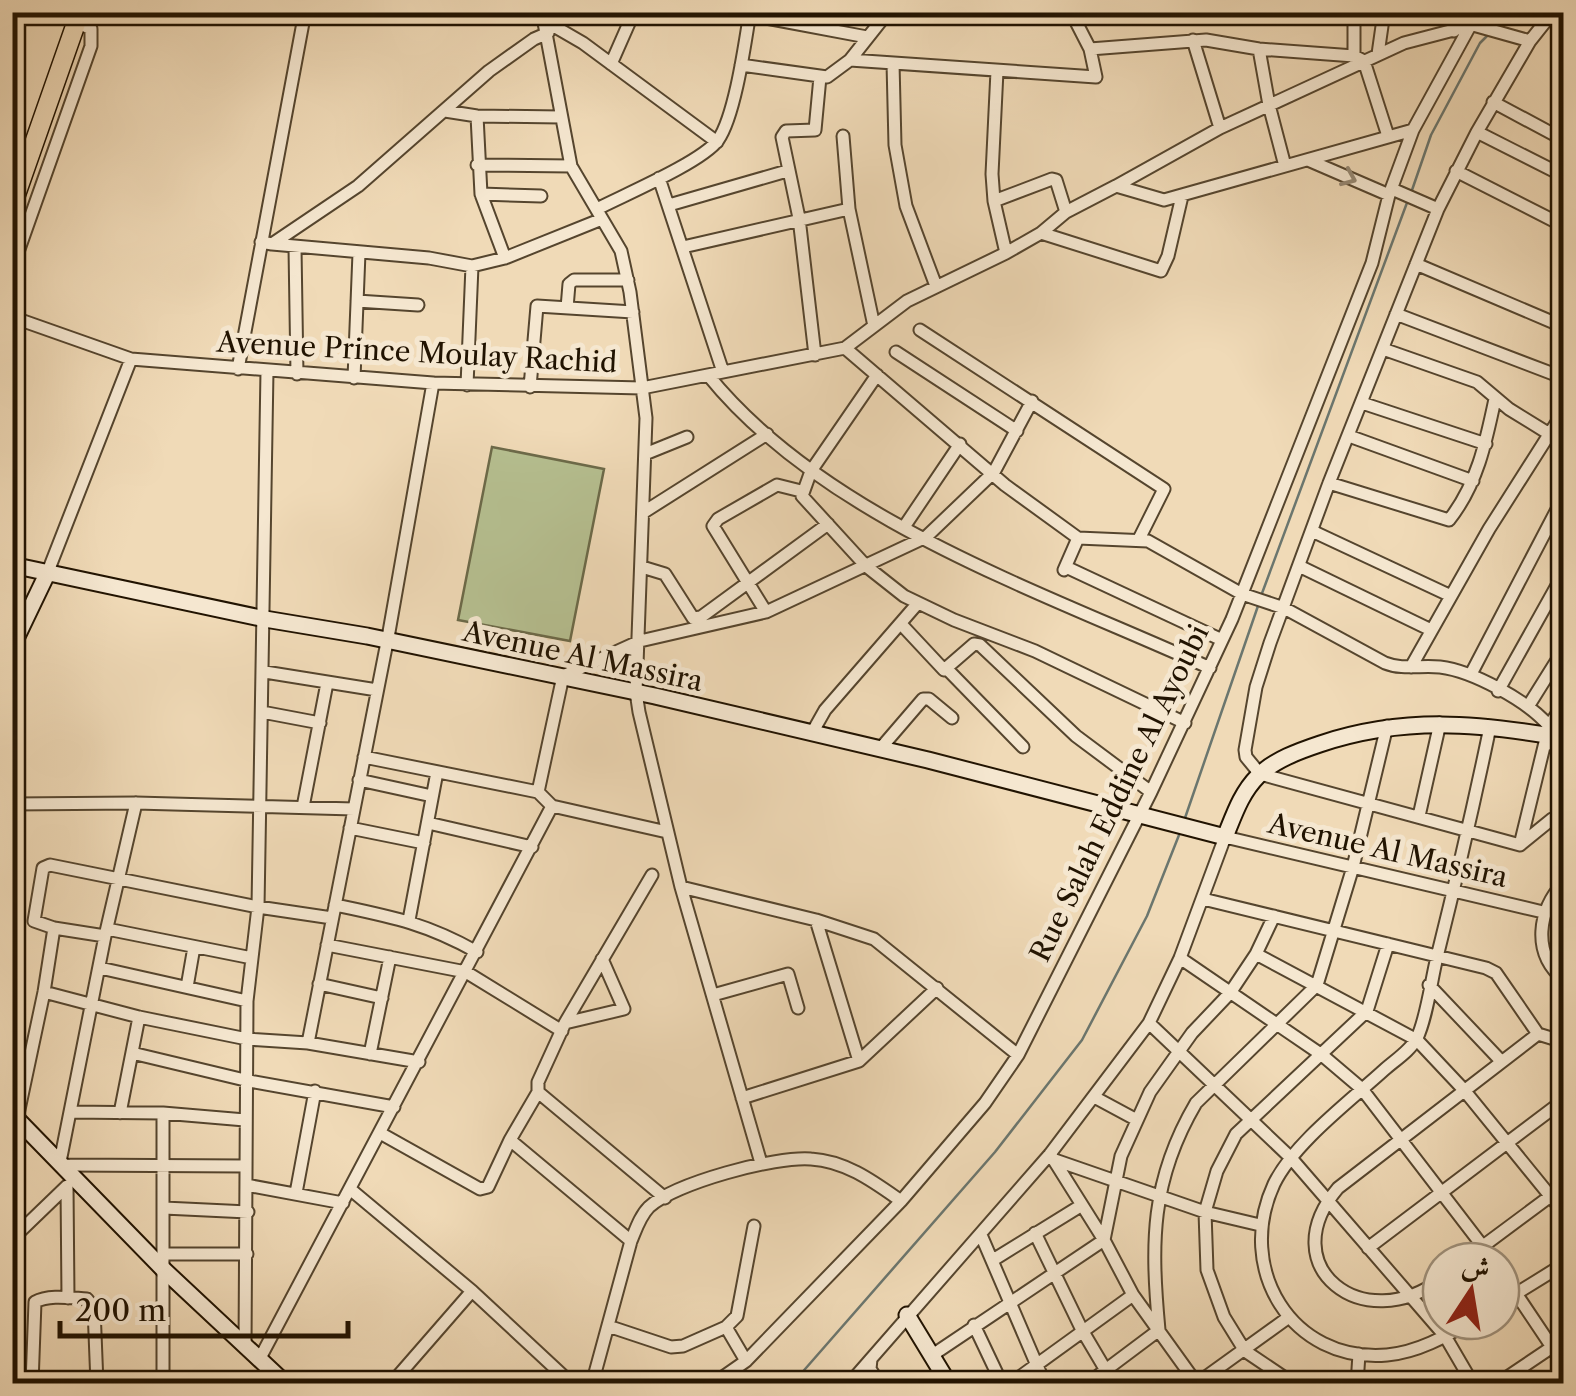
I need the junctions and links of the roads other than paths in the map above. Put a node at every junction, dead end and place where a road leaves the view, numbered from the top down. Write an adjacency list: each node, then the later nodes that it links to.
1 (305, 12): 64 (street)
2 (888, 12): 14 (street)
3 (1071, 12): 17 (street)
4 (1354, 12): 20 (street)
5 (1384, 12): 19 (street)
6 (1462, 12): 13 (street)
7 (1553, 12): 16 (street)
8 (633, 14): 23 (street)
9 (750, 14): 14 (street); 24 (street)
10 (78, 17): 44 (main road); 72 (street)
11 (545, 22): 23 (street); 29 (street); 31 (street)
12 (1472, 26): 13 (street, Avenue Prince Moulay Rachid); 16 (street); 33 (street, Rue Salah Eddine Al Ayoubi)
13 (1454, 31): 19 (street, Avenue Prince Moulay Rachid)
14 (867, 37): 21 (street)
15 (1193, 40): 17 (street); 18 (street); 32 (street)
16 (1530, 41): 27 (street)
17 (1090, 48): 25 (street)
18 (1260, 49): 20 (street); 28 (street)
19 (1378, 54): 20 (street, Avenue Prince Moulay Rachid)
20 (1359, 59): 28 (street, Avenue Prince Moulay Rachid); 36 (street)
21 (850, 60): 22 (street); 26 (street)
22 (893, 63): 25 (street); 74 (street)
23 (611, 64): 38 (street)
24 (741, 65): 26 (street); 38 (street)
25 (998, 71): 54 (street)
26 (820, 77): 45 (street)
27 (1494, 102): 34 (street); 37 (street)
28 (1269, 105): 32 (street, Avenue Prince Moulay Rachid); 43 (street)
29 (445, 111): 30 (street); 64 (street)
30 (476, 116): 31 (street); 41 (street)
31 (560, 117): 42 (street)
32 (1220, 128): 49 (street, Avenue Prince Moulay Rachid)
33 (1413, 130): 36 (street); 50 (street, Rue Salah Eddine Al Ayoubi)
34 (1477, 132): 46 (street); 47 (street)
35 (843, 136): 58 (street)
36 (1388, 136): 40 (street)
37 (1564, 140)
38 (717, 142): 48 (street)
39 (12, 150): 44 (street)
40 (1308, 160): 43 (street); 50 (street, one-way to 50)
41 (477, 165): 42 (street); 51 (street)
42 (572, 166): 60 (street)
43 (1286, 166): 53 (street)
44 (24, 170): 56 (main road)
45 (787, 172): 55 (street); 61 (street)
46 (1456, 172): 57 (street); 62 (street)
47 (1564, 176)
48 (660, 178): 55 (street); 60 (street)
49 (1116, 186): 53 (street); 59 (street, Avenue Prince Moulay Rachid)
50 (1390, 192): 57 (street); 134 (street, Rue Salah Eddine Al Ayoubi)
51 (480, 194): 52 (street); 69 (street)
52 (541, 196)
53 (1182, 196): 63 (street)
54 (994, 200): 59 (street); 68 (street)
55 (669, 205): 65 (street)
56 (12, 206)
57 (1432, 206): 70 (street)
58 (848, 209): 61 (street); 81 (street)
59 (1066, 212): 63 (street, Avenue Prince Moulay Rachid)
60 (600, 214): 69 (street); 73 (street)
61 (798, 218): 65 (street); 87 (street)
62 (1564, 226)
63 (1041, 233): 68 (street, Avenue Prince Moulay Rachid)
64 (266, 243): 66 (street); 89 (street)
65 (683, 247): 91 (street)
66 (295, 248): 67 (street); 92 (street)
67 (359, 252): 71 (street); 75 (street)
68 (1006, 253): 74 (street, Avenue Prince Moulay Rachid)
69 (504, 258): 71 (street)
70 (1416, 264): 79 (street); 82 (street)
71 (472, 266): 98 (street)
72 (12, 269)
73 (628, 280): 77 (street); 78 (street)
74 (936, 286): 81 (street, Avenue Prince Moulay Rachid)
75 (358, 301): 76 (street); 95 (street)
76 (418, 305)
77 (567, 308): 78 (street); 99 (street)
78 (633, 312): 100 (street)
79 (1396, 314): 85 (street); 96 (street)
80 (12, 317): 88 (street, Avenue Prince Moulay Rachid)
81 (874, 326): 84 (street, Avenue Prince Moulay Rachid)
82 (1564, 327)
83 (920, 330): 102 (street)
84 (845, 348): 87 (street, Avenue Prince Moulay Rachid); 94 (street)
85 (1383, 349): 101 (street); 103 (street)
86 (896, 352): 105 (street)
87 (815, 355): 91 (street, Avenue Prince Moulay Rachid)
88 (131, 359): 89 (street, Avenue Prince Moulay Rachid); 132 (street)
89 (238, 369): 90 (street, Avenue Prince Moulay Rachid)
90 (267, 371): 92 (street, Avenue Prince Moulay Rachid); 139 (street)
91 (724, 372): 93 (street, Avenue Prince Moulay Rachid)
92 (297, 374): 95 (street, Avenue Prince Moulay Rachid)
93 (708, 374): 100 (street, Avenue Prince Moulay Rachid); 106 (street)
94 (877, 375): 111 (street); 114 (street)
95 (354, 378): 97 (street, Avenue Prince Moulay Rachid)
96 (1564, 378)
97 (433, 383): 98 (street, Avenue Prince Moulay Rachid); 144 (street)
98 (467, 385): 99 (street, Avenue Prince Moulay Rachid)
99 (530, 388): 100 (street, Avenue Prince Moulay Rachid)
100 (642, 388): 113 (street)
101 (1495, 399): 107 (street); 112 (street)
102 (1032, 401): 105 (street); 126 (street)
103 (1362, 403): 108 (street); 112 (street)
104 (1564, 411): 107 (street)
105 (1017, 431): 115 (street)
106 (767, 434): 114 (street); 120 (street)
107 (1550, 435): 110 (street); 135 (street)
108 (1349, 436): 116 (street); 117 (street)
109 (687, 437): 113 (street)
110 (1564, 443)
111 (960, 444): 115 (street); 122 (street)
112 (1486, 444): 116 (street)
113 (645, 454): 120 (street)
114 (810, 470): 118 (street); 122 (street)
115 (994, 472): 124 (street); 125 (street)
116 (1473, 481): 117 (street)
117 (1329, 484): 123 (street)
118 (801, 491): 121 (street); 133 (street)
119 (1564, 496): 153 (street)
120 (644, 512): 130 (street)
121 (828, 524): 128 (street); 133 (street)
122 (904, 527): 124 (street)
123 (1312, 531): 129 (street); 135 (street)
124 (926, 538): 128 (street); 150 (street)
125 (1078, 538): 126 (street); 143 (street)
126 (1139, 540): 134 (street)
127 (12, 565): 132 (street, Avenue Al Massira)
128 (866, 566): 136 (street); 138 (street)
129 (1299, 566): 137 (street); 142 (street)
130 (642, 567): 133 (street); 145 (street)
131 (1564, 573): 157 (street)
132 (46, 574): 139 (street, Avenue Al Massira); 147 (street)
133 (749, 584): 138 (street)
134 (1247, 596): 137 (street); 143 (street, Rue Salah Eddine Al Ayoubi)
135 (1451, 596): 142 (street)
136 (918, 603): 140 (street); 141 (street)
137 (1281, 607): 149 (street); 176 (street)
138 (766, 612): 145 (street)
139 (264, 619): 144 (street, Avenue Al Massira); 152 (street)
140 (954, 620): 146 (street); 163 (street)
141 (901, 624): 151 (street); 169 (street)
142 (1431, 630): 149 (street)
143 (1222, 640): 150 (street, Rue Salah Eddine Al Ayoubi)
144 (387, 641): 154 (street, Avenue Al Massira); 156 (street)
145 (640, 642): 154 (street); 158 (street)
146 (974, 644): 151 (street); 179 (street)
147 (12, 647)
148 (1564, 648): 160 (street)
149 (1411, 667): 153 (street)
150 (1210, 668): 163 (street, Rue Salah Eddine Al Ayoubi)
151 (947, 669): 171 (street)
152 (264, 672): 155 (street); 161 (street)
153 (1471, 674): 157 (street)
154 (563, 676): 158 (street, Avenue Al Massira); 178 (street)
155 (327, 683): 156 (street); 164 (street)
156 (377, 690): 173 (street)
157 (1498, 690): 160 (street)
158 (636, 692): 169 (street, Avenue Al Massira); 193 (street)
159 (1564, 702): 168 (street)
160 (1529, 705): 168 (street)
161 (262, 712): 164 (street); 184 (street)
162 (952, 718): 172 (street)
163 (1185, 722): 179 (street, Rue Salah Eddine Al Ayoubi)
164 (320, 723): 185 (street)
165 (1440, 723): 166 (street); 167 (street); 190 (street)
166 (1388, 726): 176 (street); 181 (street)
167 (1490, 727): 168 (street); 194 (street)
168 (1548, 731): 170 (street); 174 (street); 197 (street)
169 (812, 733): 172 (street, Avenue Al Massira)
170 (1564, 738)
171 (1022, 747)
172 (880, 749): 188 (street, Avenue Al Massira)
173 (364, 757): 175 (street); 177 (street)
174 (1564, 760)
175 (436, 772): 178 (street); 180 (street)
176 (1260, 774): 181 (street); 195 (street)
177 (360, 780): 180 (street); 187 (street)
178 (538, 792): 186 (street)
179 (1151, 792): 188 (street, Rue Salah Eddine Al Ayoubi)
180 (432, 796): 191 (street)
181 (1368, 802): 190 (street); 199 (street)
182 (136, 803): 183 (street); 184 (street); 201 (street)
183 (12, 804)
184 (260, 805): 185 (street); 206 (street)
185 (303, 806): 187 (street)
186 (552, 806): 193 (street); 198 (street)
187 (354, 809): 192 (street)
188 (1139, 815): 195 (street, Avenue Al Massira); 253 (street, Rue Salah Eddine Al Ayoubi)
189 (1564, 815): 197 (street)
190 (1419, 816): 194 (street)
191 (428, 823): 196 (street); 198 (street)
192 (350, 828): 196 (street); 207 (street)
193 (666, 832): 203 (street)
194 (1468, 832): 197 (street); 204 (street)
195 (1226, 837): 199 (street, Avenue Al Massira); 205 (street)
196 (424, 843): 210 (street)
197 (1520, 845)
198 (532, 846): 218 (street)
199 (1353, 867): 204 (street, Avenue Al Massira); 214 (street)
200 (652, 875): 224 (street)
201 (118, 878): 206 (street); 212 (street); 213 (street)
202 (1564, 882): 208 (street)
203 (681, 887): 211 (street); 235 (street)
204 (1454, 891): 208 (street, Avenue Al Massira); 220 (street)
205 (1203, 899): 209 (street); 223 (street)
206 (258, 907): 207 (street); 222 (street)
207 (334, 911): 210 (street); 216 (street)
208 (1543, 912): 227 (street)
209 (1274, 916): 214 (street); 219 (street)
210 (409, 920): 218 (street)
211 (816, 920): 232 (street); 256 (street)
212 (54, 928): 213 (street); 233 (street)
213 (106, 932): 217 (street); 225 (street)
214 (1334, 932): 215 (street); 229 (street)
215 (1388, 944): 220 (street); 240 (street)
216 (327, 945): 221 (street); 228 (street)
217 (194, 947): 222 (street); 231 (street)
218 (477, 952): 226 (street)
219 (1256, 954): 229 (street); 234 (street)
220 (1437, 956): 230 (street); 245 (street)
221 (390, 957): 226 (street); 236 (street)
222 (252, 958): 237 (street)
223 (1180, 958): 234 (street); 242 (street)
224 (602, 959): 244 (street); 244 (street)
225 (100, 968): 231 (street); 238 (street)
226 (466, 972): 244 (street); 257 (street)
227 (1564, 980)
228 (320, 984): 236 (street); 249 (street)
229 (1317, 985): 240 (street); 243 (street)
230 (1430, 986): 247 (street); 255 (street)
231 (187, 988): 237 (street)
232 (937, 988): 253 (street); 256 (street)
233 (44, 992): 238 (street); 271 (street)
234 (1230, 993): 243 (street); 250 (street)
235 (713, 995): 239 (street); 264 (street)
236 (382, 998): 252 (street)
237 (247, 1000): 246 (street)
238 (92, 1005): 241 (street); 268 (street)
239 (798, 1008)
240 (1367, 1011): 247 (street); 254 (street)
241 (139, 1017): 246 (street); 251 (street)
242 (1150, 1023): 250 (street); 265 (street)
243 (1279, 1026): 254 (street); 259 (street)
244 (564, 1027): 263 (street)
245 (1538, 1034): 248 (street); 255 (street)
246 (248, 1039): 249 (street); 258 (street)
247 (1416, 1040): 260 (street); 261 (street)
248 (1564, 1042)
249 (308, 1044): 252 (street)
250 (1179, 1049): 259 (street); 273 (street)
251 (132, 1053): 258 (street); 269 (street)
252 (370, 1054): 257 (street)
253 (1018, 1055): 296 (street, Rue Salah Eddine Al Ayoubi)
254 (1322, 1055): 260 (street); 272 (street)
255 (1501, 1060): 261 (street)
256 (858, 1061): 264 (street)
257 (419, 1062): 267 (street)
258 (249, 1080): 262 (street); 274 (street)
259 (1214, 1084): 272 (street); 292 (street)
260 (1362, 1090): 276 (street); 280 (street)
261 (1464, 1090): 276 (street); 278 (street)
262 (315, 1091): 267 (street); 291 (street)
263 (538, 1092): 277 (street); 294 (street)
264 (742, 1098): 281 (street)
265 (1096, 1098): 273 (street); 279 (street)
266 (1564, 1100): 278 (street)
267 (394, 1106): 275 (street)
268 (70, 1112): 269 (street); 282 (street)
269 (120, 1113): 270 (street)
270 (163, 1113): 274 (street); 283 (street)
271 (15, 1117): 282 (street)
272 (1252, 1118): 280 (street); 301 (street)
273 (1135, 1119): 285 (street)
274 (245, 1120): 284 (street)
275 (380, 1133): 277 (street); 289 (street)
276 (1401, 1138): 290 (street); 295 (street)
277 (510, 1140): 309 (street)
278 (1507, 1143): 290 (street); 293 (street)
279 (1053, 1157): 285 (street); 298 (street); 306 (street)
280 (1291, 1158): 295 (street); 303 (street)
281 (761, 1163): 294 (street); 296 (street)
282 (61, 1164): 283 (street); 286 (street)
283 (162, 1166): 284 (street); 299 (street)
284 (246, 1166): 287 (street)
285 (1115, 1180): 292 (street); 308 (street)
286 (70, 1182): 307 (street); 315 (street); 322 (street)
287 (246, 1185): 291 (street); 300 (street)
288 (1564, 1186): 293 (street)
289 (350, 1189): 297 (street); 319 (street)
290 (1441, 1192): 310 (street); 312 (street)
291 (296, 1193): 297 (street)
292 (1158, 1195): 301 (street); 333 (street)
293 (1550, 1196): 302 (street); 311 (street)
294 (665, 1198): 309 (street)
295 (1328, 1200): 312 (street); 323 (street)
296 (902, 1201): 343 (street, Rue Salah Eddine Al Ayoubi)
297 (343, 1202): 342 (street)
298 (1082, 1205): 305 (street); 308 (street)
299 (164, 1208): 300 (street); 315 (street)
300 (248, 1212): 313 (street)
301 (1205, 1212): 303 (street); 338 (street)
302 (1564, 1213)
303 (1260, 1225): 328 (street)
304 (754, 1226): 331 (street)
305 (1034, 1233): 314 (street); 317 (street)
306 (981, 1235): 314 (street); 327 (street)
307 (12, 1239)
308 (1104, 1240): 317 (street); 321 (street)
309 (631, 1241): 330 (street)
310 (1479, 1241)
311 (1490, 1241)
312 (1368, 1248): 323 (street)
313 (247, 1254): 315 (street); 337 (street)
314 (993, 1260): 325 (street)
315 (163, 1261): 337 (street); 350 (street)
316 (1564, 1264): 320 (street)
317 (1054, 1274): 325 (street); 332 (street)
318 (1421, 1290): 323 (street)
319 (472, 1291): 352 (street); 353 (street)
320 (1521, 1291)
321 (1133, 1295): 332 (street); 333 (street)
322 (68, 1298): 348 (street); 349 (street)
323 (1408, 1298): 326 (street)
324 (1521, 1299): 336 (street)
325 (1010, 1301): 329 (street); 344 (street)
326 (1421, 1311)
327 (907, 1315): 340 (street); 341 (street)
328 (1289, 1317): 338 (street); 339 (street)
329 (974, 1325): 340 (street); 359 (street)
330 (608, 1326): 331 (street); 354 (street)
331 (726, 1327): 343 (street)
332 (1082, 1330): 344 (street); 346 (street)
333 (1159, 1330): 346 (street); 347 (street)
334 (1434, 1341): 339 (street)
335 (1448, 1341): 366 (street)
336 (1558, 1343): 345 (street); 367 (street)
337 (246, 1348): 342 (street)
338 (1245, 1351): 347 (street); 364 (street)
339 (1359, 1354): 365 (street)
340 (931, 1356): 358 (street)
341 (871, 1358): 356 (street); 357 (street)
342 (258, 1360): 351 (street)
343 (746, 1362): 355 (street, Rue Salah Eddine Al Ayoubi)
344 (1038, 1365): 360 (street); 361 (street)
345 (1564, 1365)
346 (1105, 1370): 362 (street); 363 (street)
347 (1197, 1383)
348 (32, 1384)
349 (97, 1384)
350 (163, 1384)
351 (286, 1384)
352 (390, 1384)
353 (572, 1384)
354 (592, 1384)
355 (713, 1384)
356 (850, 1384)
357 (880, 1384)
358 (949, 1384)
359 (1002, 1384)
360 (1010, 1384)
361 (1045, 1384)
362 (1087, 1384)
363 (1114, 1384)
364 (1294, 1384)
365 (1357, 1384)
366 (1473, 1384)
367 (1496, 1384)

